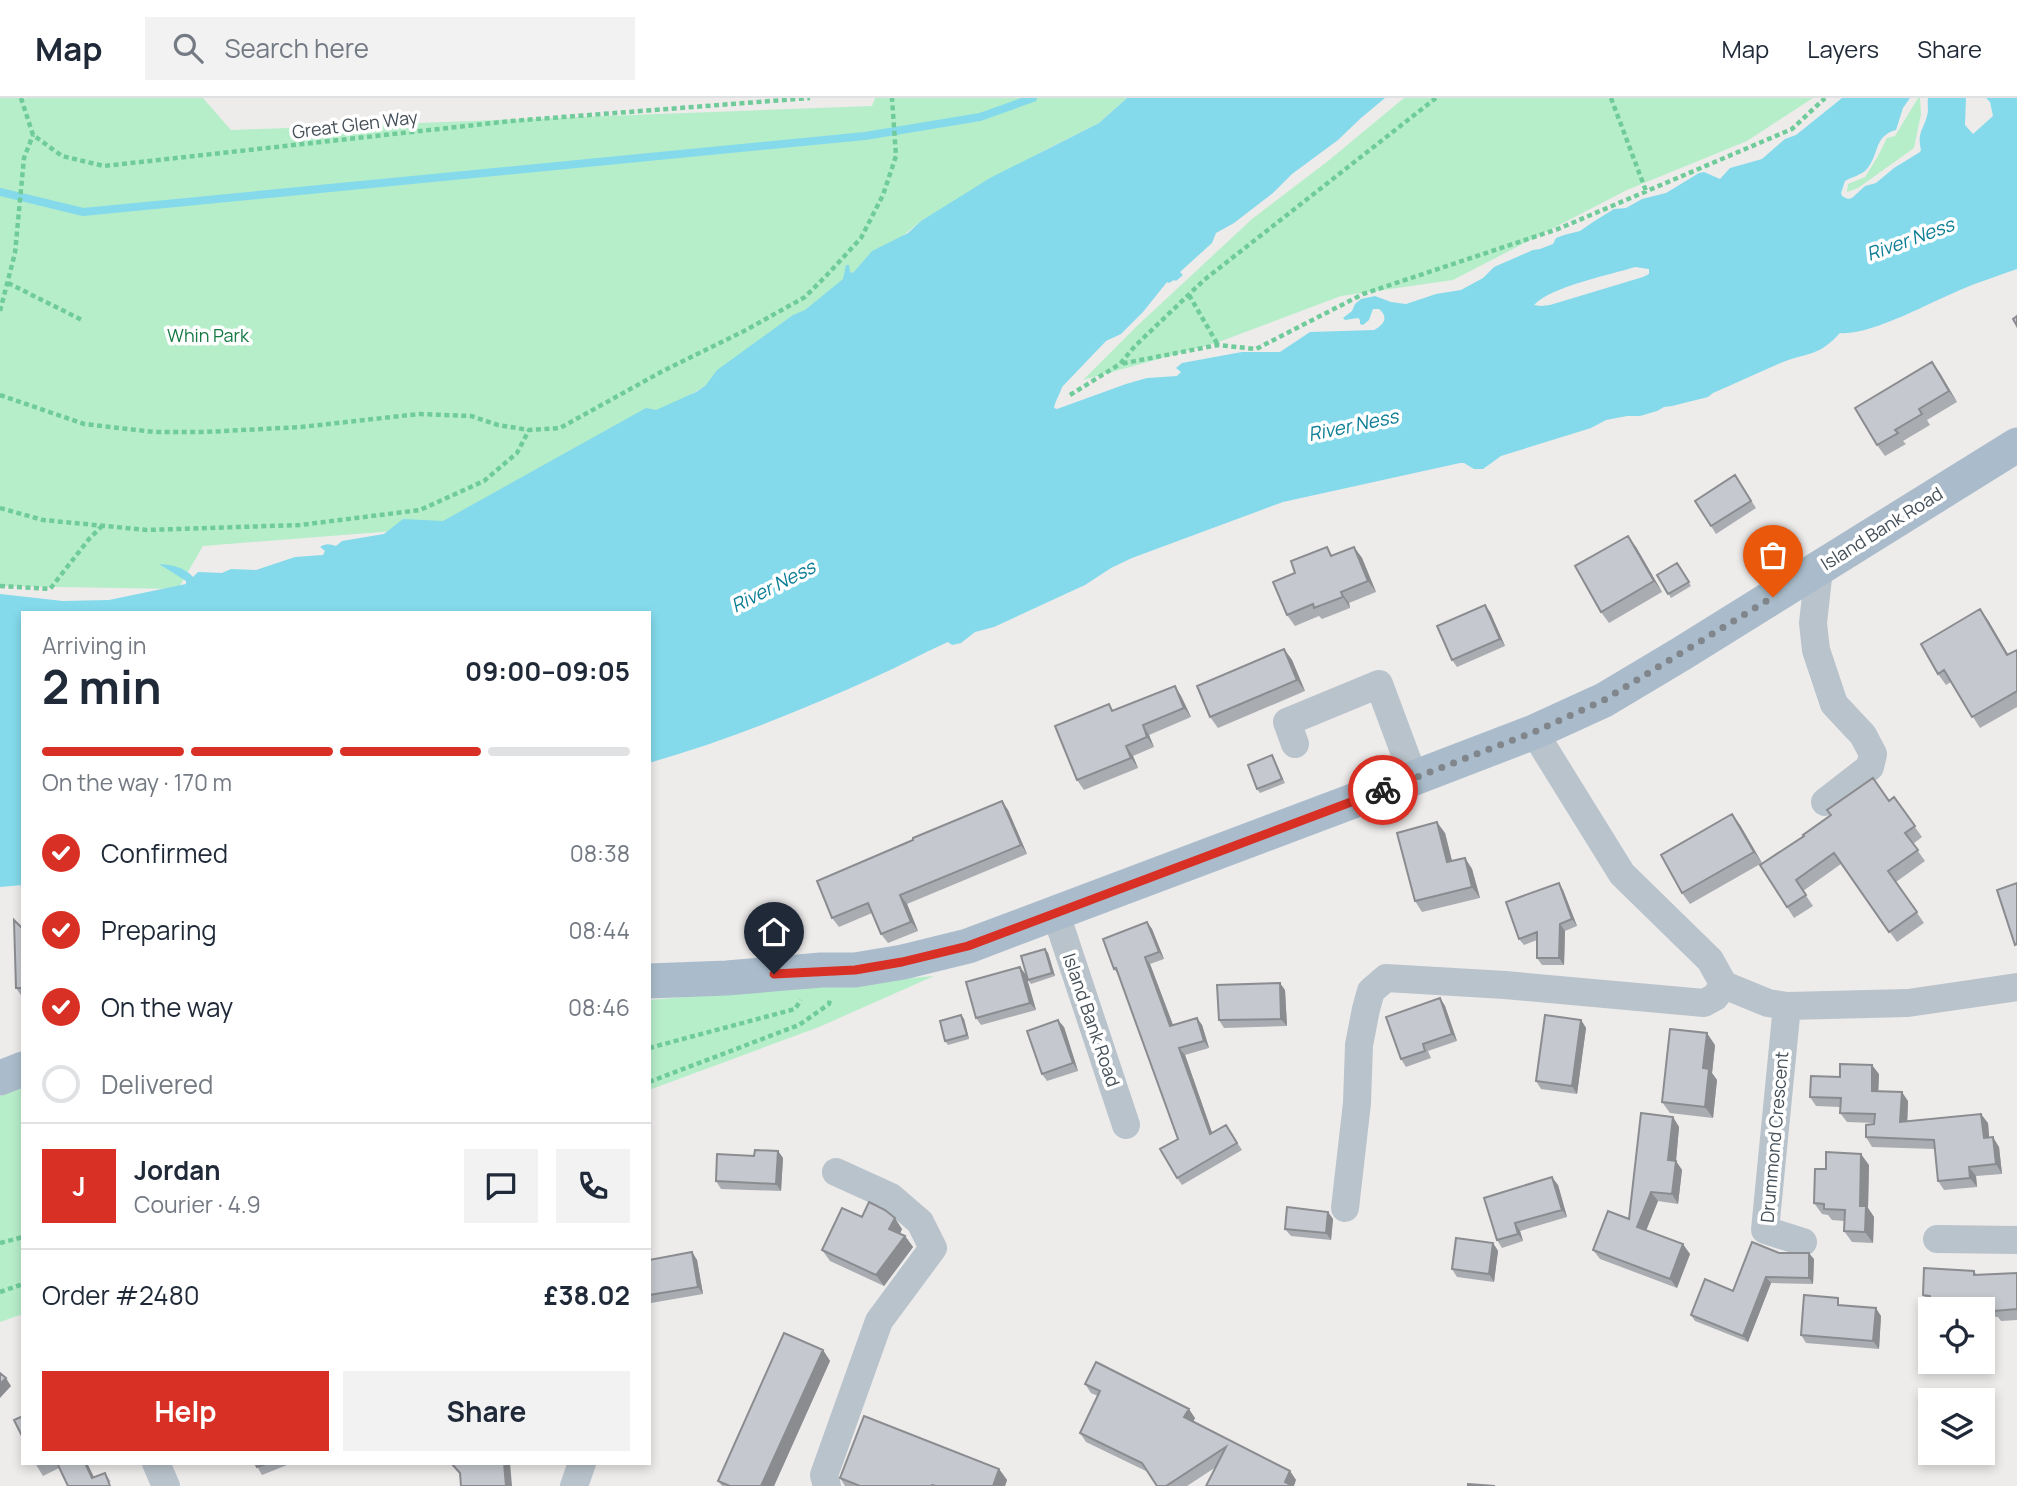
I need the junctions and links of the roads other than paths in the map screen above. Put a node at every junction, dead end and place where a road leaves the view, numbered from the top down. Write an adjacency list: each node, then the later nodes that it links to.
1 (2017, 445): 2 (main road, Island Bank Road)
2 (1819, 569): 3 (main road, Island Bank Road); 6 (street)
3 (1534, 732): 5 (main road, Island Bank Road); 9 (street)
4 (1295, 744): 5 (street)
5 (1415, 778): 7 (main road, Island Bank Road)
6 (1825, 802)
7 (1056, 914): 8 (main road, Island Bank Road); 14 (street, Island Bank Road)
8 (651, 981)
9 (1724, 985): 11 (street); 16 (street)
10 (2017, 987): 11 (street)
11 (1787, 1006): 19 (street, Drummond Crescent)
12 (21, 1070): 13 (main road)
13 (0, 1077)
14 (1126, 1125)
15 (836, 1172): 24 (street)
16 (1345, 1208)
17 (1937, 1239): 18 (street)
18 (2017, 1240)
19 (1803, 1242)
20 (157, 1465): 22 (street)
21 (581, 1465): 23 (street)
22 (166, 1486)
23 (574, 1486)
24 (827, 1486)

